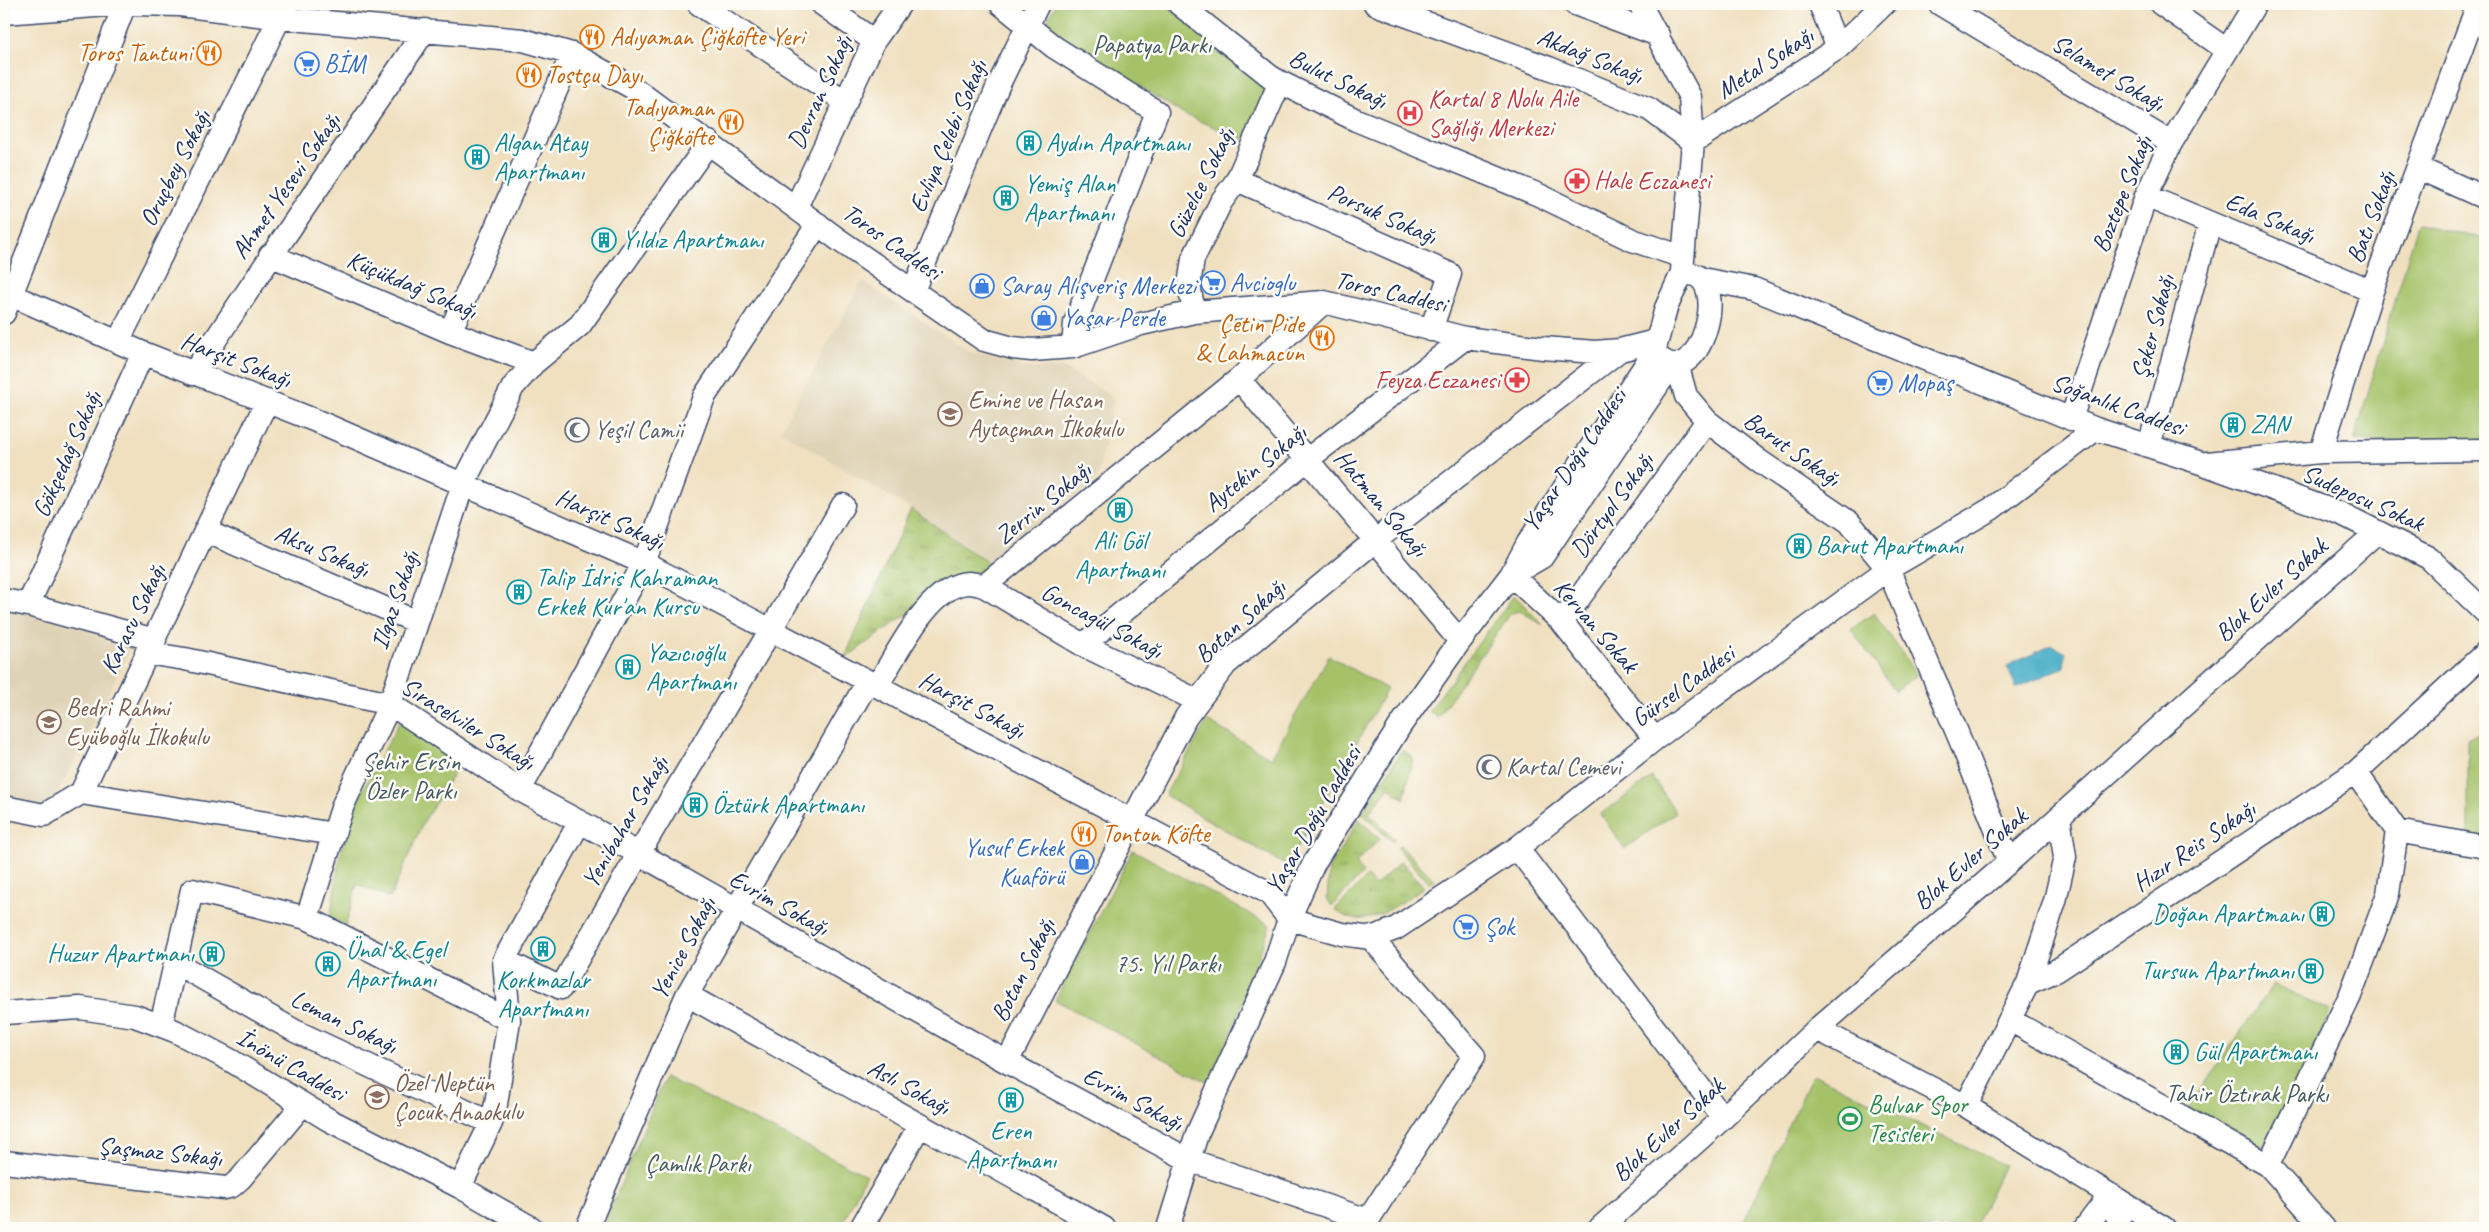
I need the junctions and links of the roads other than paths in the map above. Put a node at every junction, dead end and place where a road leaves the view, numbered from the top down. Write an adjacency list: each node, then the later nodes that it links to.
1 (123, 4): 20 (street); 45 (street)
2 (130, 4): 3 (street, Toros Caddesi)
3 (167, 4): 19 (street, Toros Caddesi)
4 (699, 4): 29 (street)
5 (822, 4): 24 (street)
6 (900, 4): 24 (street, Devran Sokağı)
7 (1001, 4): 21 (street)
8 (1038, 4): 21 (street, Evliya Çelebi Sokağı)
9 (1179, 4): 28 (street, Bulut Sokağı)
10 (1375, 4): 31 (street, Akdağ Sokağı)
11 (1575, 4): 23 (street)
12 (1640, 4): 23 (street)
13 (1820, 4): 25 (street)
14 (1884, 4): 25 (street, Metal Sokağı)
15 (1940, 4): 32 (street, Selamet Sokağı)
16 (2161, 4): 26 (street)
17 (2255, 4): 26 (street, Boztepe Sokağı)
18 (2478, 4): 33 (street, Batı Sokağı)
19 (283, 11): 22 (street, Toros Caddesi); 50 (street, Oruçbey Sokağı)
20 (4, 13)
21 (1027, 25): 42 (street, Evliya Çelebi Sokağı); 51 (street)
22 (425, 30): 27 (street, Toros Caddesi); 40 (street, Ahmet Yesevi Sokağı)
23 (1658, 35): 31 (street)
24 (874, 41): 29 (street, Devran Sokağı)
25 (1838, 48): 31 (street, Metal Sokağı)
26 (2227, 50): 32 (street, Boztepe Sokağı)
27 (572, 54): 30 (street, Toros Caddesi); 48 (street)
28 (1280, 82): 34 (street, Güzelce Sokağı); 41 (street, Bulut Sokağı)
29 (846, 102): 37 (street, Devran Sokağı)
30 (709, 142): 37 (street, Toros Caddesi); 55 (street, Ilgaz Sokağı)
31 (1693, 142): 41 (street)
32 (2171, 143): 35 (street, Boztepe Sokağı)
33 (2418, 168): 36 (street); 43 (street, Batı Sokağı)
34 (1237, 180): 46 (street, Güzelce Sokağı); 47 (street, Porsuk Sokağı)
35 (2146, 196): 38 (street, Eda Sokağı); 59 (street, Boztepe Sokağı)
36 (2485, 198)
37 (796, 207): 39 (street, Toros Caddesi)
38 (2210, 223): 43 (street, Eda Sokağı); 62 (street, Şeker Sokağı)
39 (818, 224): 42 (street, Toros Caddesi); 72 (street)
40 (270, 254): 48 (street, Küçükdağ Sokağı); 56 (street, Ahmet Yesevi Sokağı)
41 (1694, 277): 54 (street); 54 (street); 59 (street, Soğanlık Caddesi)
42 (913, 291): 51 (street, Toros Caddesi)
43 (2372, 291): 64 (street, Batı Sokağı)
44 (1324, 302): 46 (street, Toros Caddesi); 47 (street, Toros Caddesi); 57 (street, Zerrin Sokağı)
45 (7, 304): 50 (street, Harşit Sokağı)
46 (1194, 312): 51 (street, Toros Caddesi)
47 (1431, 330): 49 (street, Toros Caddesi)
48 (450, 332): 55 (street, Küçükdağ Sokağı)
49 (1465, 338): 52 (street, Toros Caddesi); 65 (street, Aytekin Sokağı)
50 (118, 342): 53 (street, Harşit Sokağı)
51 (1073, 347)
52 (1620, 350): 54 (street, Toros Caddesi); 71 (street, Botan Sokağı)
53 (142, 353): 56 (street, Harşit Sokağı); 77 (street, Gökçedağ Sokağı)
54 (1665, 355): 60 (street, Barut Sokağı); 74 (street, Yaşar Doğu Caddesi)
55 (534, 363): 67 (street, Ilgaz Sokağı)
56 (193, 374): 58 (street, Harşit Sokağı)
57 (1239, 379): 65 (street, Hatman Sokağı); 75 (street, Zerrin Sokağı)
58 (266, 401): 67 (street, Harşit Sokağı); 69 (street, Karasu Sokağı)
59 (2071, 418): 61 (street, Soğanlık Caddesi)
60 (1707, 421): 73 (street, Barut Sokağı); 80 (street, Dörtyol Sokağı)
61 (2096, 428): 62 (street, Soğanlık Caddesi); 73 (street, Gürsel Caddesi)
62 (2149, 446): 66 (street, Soğanlık Caddesi)
63 (2485, 450): 64 (street, Soğanlık Caddesi)
64 (2321, 452): 66 (street, Soğanlık Caddesi)
65 (1308, 459): 71 (street, Hatman Sokağı); 83 (street, Aytekin Sokağı)
66 (2200, 463): 70 (street, Sudeposu Sokak)
67 (463, 484): 72 (street, Harşit Sokağı); 79 (street, Ilgaz Sokağı)
68 (843, 505): 81 (street, Yenibahar Sokağı)
69 (206, 531): 79 (street, Aksu Sokağı); 84 (street, Karasu Sokağı)
70 (2376, 533): 78 (street, Sudeposu Sokak); 94 (street, Blok Evler Sokak)
71 (1376, 540): 82 (street, Hatman Sokağı); 87 (street, Botan Sokağı)
72 (644, 563): 81 (street, Harşit Sokağı); 91 (street)
73 (1888, 569): 89 (street, Gürsel Caddesi); 102 (street, Barut Sokağı)
74 (1511, 576): 80 (street, Kervan Sokak); 82 (street, Yaşar Doğu Caddesi)
75 (984, 586): 83 (street, Goncagül Sokağı); 86 (street)
76 (4, 600): 77 (street, Sıraselviler Sokağı)
77 (28, 605): 84 (street, Sıraselviler Sokağı)
78 (2485, 612)
79 (417, 622): 88 (street, Ilgaz Sokağı)
80 (1562, 622): 89 (street, Kervan Sokak)
81 (772, 630): 86 (street, Harşit Sokağı); 101 (street, Yenibahar Sokağı)
82 (1460, 641): 105 (street, Yaşar Doğu Caddesi)
83 (1083, 646): 87 (street, Goncagül Sokağı)
84 (150, 647): 88 (street, Sıraselviler Sokağı); 92 (street, Karasu Sokağı)
85 (2485, 653): 90 (street, Hızır Reis Sokağı)
86 (872, 683): 95 (street, Harşit Sokağı); 103 (street, Yenice Sokağı)
87 (1196, 700): 95 (street, Botan Sokağı)
88 (390, 704): 91 (street, Sıraselviler Sokağı); 98 (street, Ilgaz Sokağı)
89 (1655, 739): 100 (street, Gürsel Caddesi)
90 (2356, 772): 97 (street); 109 (street, Hızır Reis Sokağı)
91 (520, 790): 96 (street, Sıraselviler Sokağı)
92 (81, 793): 93 (street); 98 (street)
93 (4, 807)
94 (2060, 817): 102 (street, Blok Evler Sokak); 109 (street)
95 (1131, 820): 105 (street, Harşit Sokağı); 116 (street, Botan Sokağı)
96 (579, 823): 101 (street, Evrim Sokağı); 107 (street)
97 (2397, 831): 99 (street); 124 (street)
98 (334, 834): 104 (street, Ilgaz Sokağı)
99 (2485, 847)
100 (1517, 848): 106 (street, Gürsel Caddesi); 119 (street)
101 (638, 853): 103 (street, Evrim Sokağı); 107 (street, Yenibahar Sokağı)
102 (2009, 862): 115 (street, Blok Evler Sokak)
103 (735, 910): 110 (street, Yenice Sokağı); 116 (street, Evrim Sokağı)
104 (306, 918): 108 (street); 112 (street)
105 (1288, 919): 106 (street, Gürsel Caddesi); 122 (street, Yaşar Doğu Caddesi)
106 (1371, 938): 127 (street, Evrim Sokağı)
107 (504, 960): 112 (street)
108 (176, 963): 114 (street); 120 (street, Leman Sokağı)
109 (2028, 983): 113 (street)
110 (687, 994): 121 (street, Aslı Sokağı); 130 (street, Yenice Sokağı)
111 (4, 1013): 114 (street, İnönü Caddesi)
112 (509, 1020): 120 (street)
113 (2010, 1020): 118 (street); 124 (street)
114 (161, 1025): 117 (street, İnönü Caddesi)
115 (1817, 1029): 118 (street); 119 (street, Blok Evler Sokak)
116 (1007, 1062): 122 (street, Evrim Sokağı)
117 (303, 1104): 123 (street, Şaşmaz Sokağı); 125 (street, İnönü Caddesi)
118 (1966, 1106): 126 (street)
119 (1723, 1118): 133 (street, Blok Evler Sokak)
120 (491, 1123): 125 (street)
121 (920, 1125): 129 (street); 131 (street, Aslı Sokağı)
122 (1189, 1160): 127 (street, Evrim Sokağı); 132 (street, Yaşar Doğu Caddesi)
123 (4, 1162)
124 (2268, 1165): 137 (street)
125 (460, 1187): 128 (street, İnönü Caddesi)
126 (2110, 1195): 134 (street); 135 (street); 136 (street)
127 (1372, 1224)
128 (525, 1226)
129 (865, 1227)
130 (587, 1228)
131 (1104, 1228)
132 (1168, 1228)
133 (1600, 1228)
134 (2085, 1228)
135 (2121, 1228)
136 (2164, 1228)
137 (2324, 1228)

